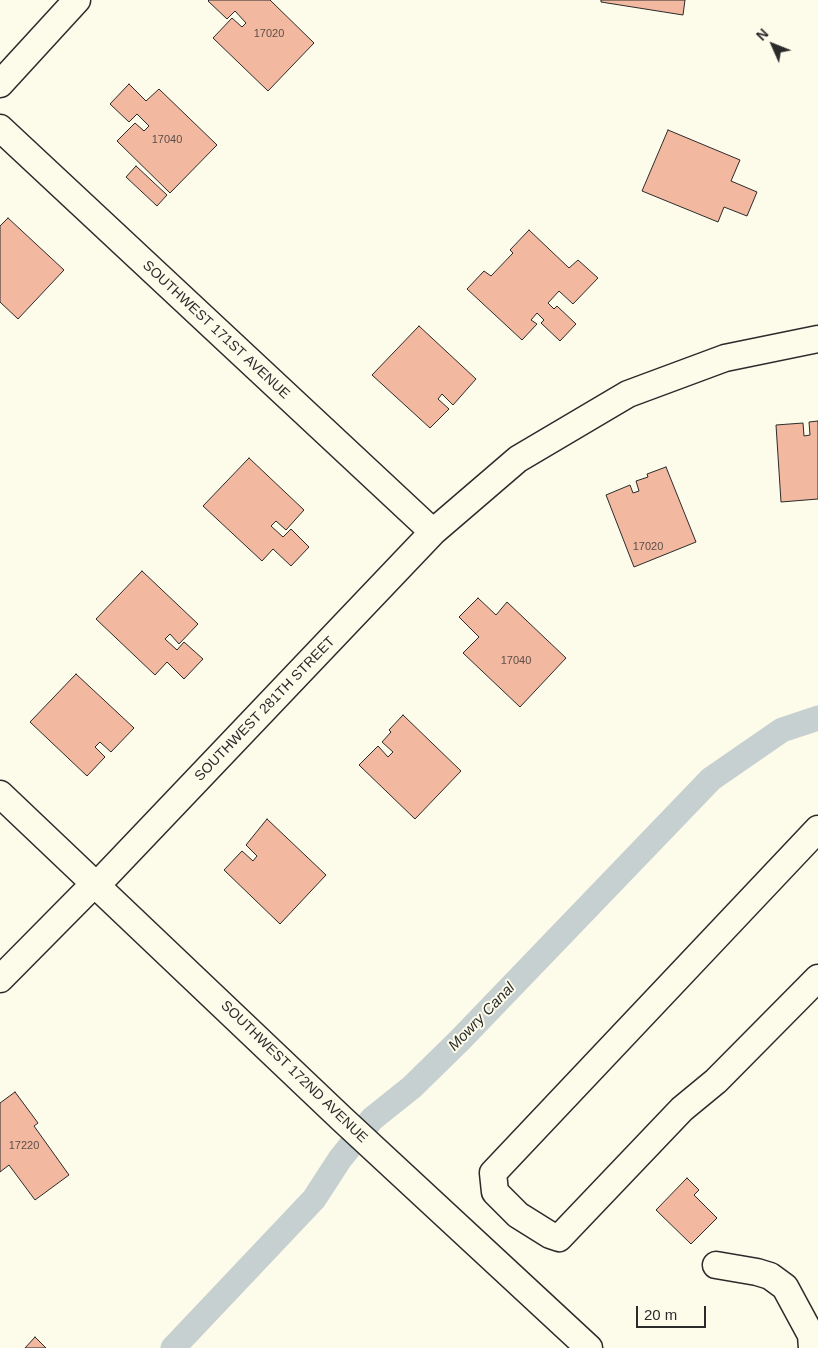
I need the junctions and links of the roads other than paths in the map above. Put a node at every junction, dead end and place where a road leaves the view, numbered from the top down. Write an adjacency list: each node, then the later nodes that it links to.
1 (77, 0): 2 (street)
2 (0, 84)
3 (0, 128): 5 (street, SOUTHWEST 171ST AVENUE)
4 (818, 339): 5 (street, SOUTHWEST 281TH STREET)
5 (433, 532): 8 (street, SOUTHWEST 281TH STREET)
6 (0, 794): 8 (street, SOUTHWEST 172ND AVENUE)
7 (818, 829): 9 (street)
8 (96, 884): 10 (street, SOUTHWEST 281TH STREET); 12 (street, SOUTHWEST 172ND AVENUE)
9 (818, 978)
10 (0, 979)
11 (716, 1265): 13 (street)
12 (589, 1348)
13 (812, 1348)

